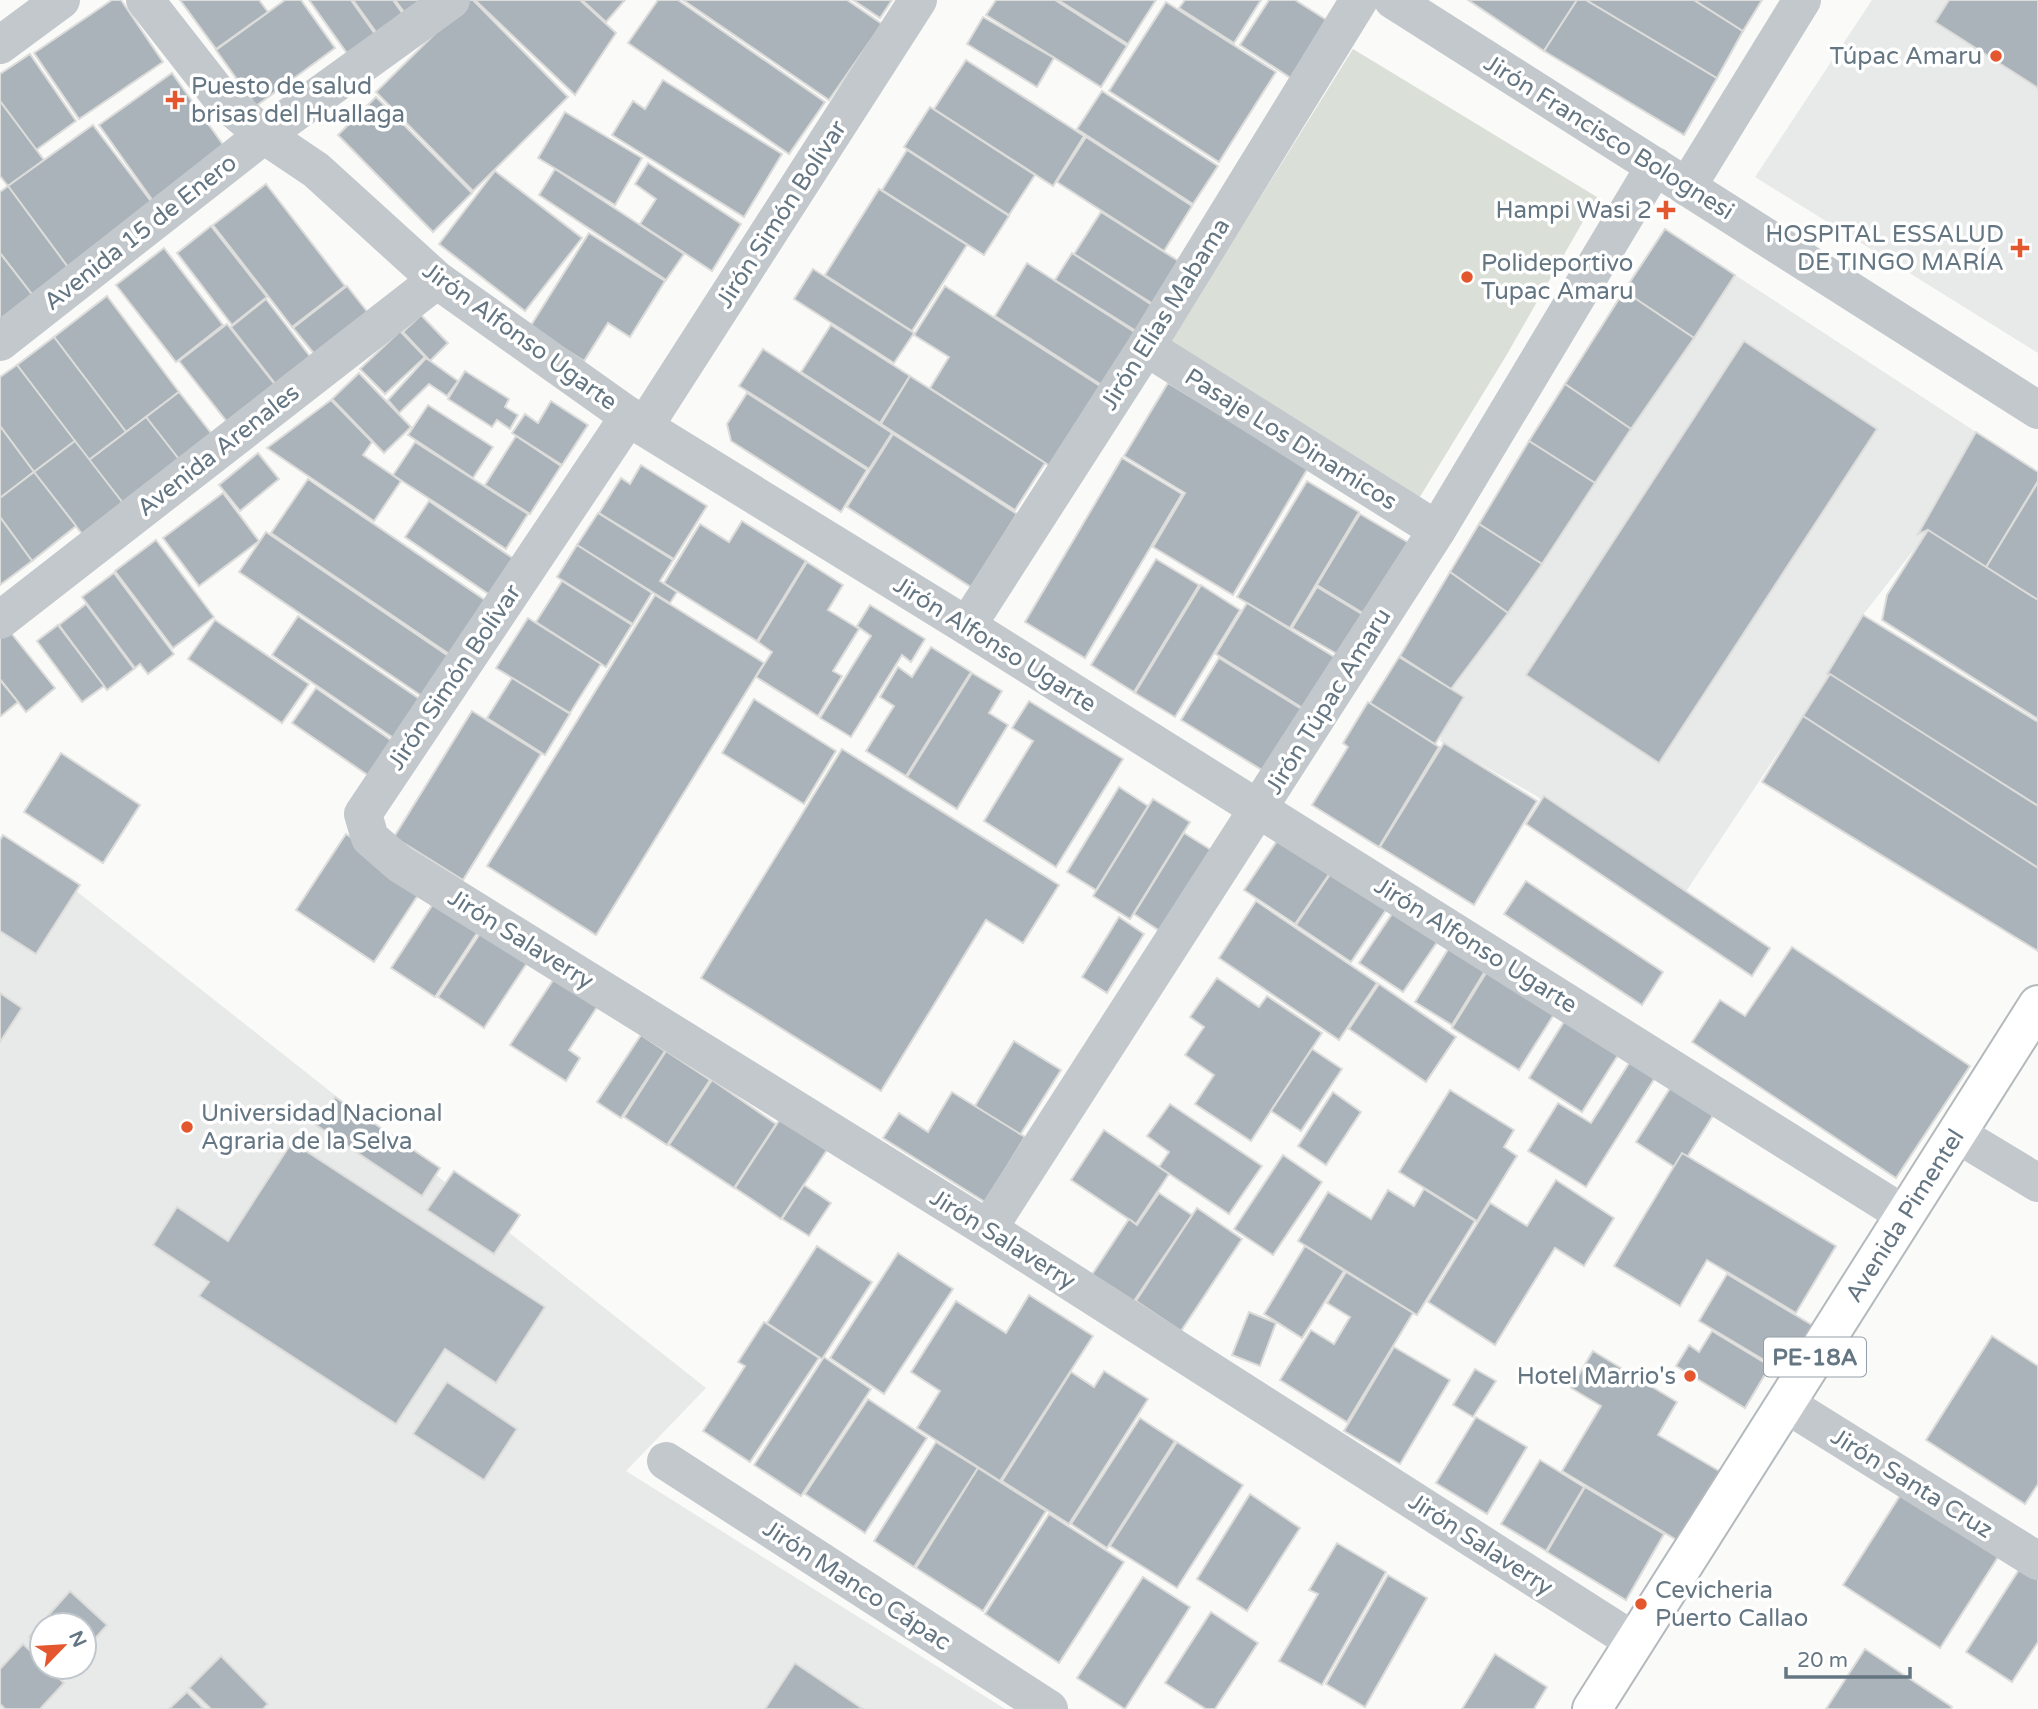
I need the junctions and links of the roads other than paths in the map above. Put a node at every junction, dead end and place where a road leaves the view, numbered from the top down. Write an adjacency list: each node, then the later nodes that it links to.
1 (61, 0): 8 (street)
2 (145, 0): 9 (street, Jirón Alfonso Ugarte)
3 (452, 0): 9 (street, Avenida 15 de Enero)
4 (918, 0): 16 (street, Jirón Simón Bolívar)
5 (1359, 0): 14 (street, Jirón Elías Mabama)
6 (1393, 0): 10 (street, Jirón Francisco Bolognesi)
7 (1802, 0): 11 (street)
8 (0, 45)
9 (264, 135): 12 (street, Jirón Alfonso Ugarte); 13 (street, Avenida 15 de Enero)
10 (1655, 166): 11 (street, Jirón Francisco Bolognesi); 17 (street, Jirón Túpac Amaru)
11 (1687, 187): 15 (street, Jirón Francisco Bolognesi)
12 (437, 280): 16 (street, Jirón Alfonso Ugarte); 18 (street, Avenida Arenales)
13 (0, 342)
14 (1146, 347): 17 (street, Pasaje Los Dinamicos); 19 (street, Jirón Elías Mabama)
15 (2038, 410)
16 (637, 421): 19 (street, Jirón Alfonso Ugarte); 21 (street, Jirón Simón Bolívar)
17 (1437, 530): 20 (street, Jirón Túpac Amaru)
18 (0, 620)
19 (967, 626): 20 (street, Jirón Alfonso Ugarte)
20 (1259, 809): 25 (street, Jirón Alfonso Ugarte); 26 (street, Jirón Túpac Amaru)
21 (370, 838): 26 (street, Jirón Salaverry)
22 (2038, 1005): 23 (highway, Avenida Pimentel / PE-18A)
23 (1956, 1134): 24 (street); 25 (highway, Avenida Pimentel / PE-18A)
24 (2038, 1184)
25 (1905, 1215): 27 (highway, Avenida Pimentel / PE-18A)
26 (988, 1229): 30 (street, Jirón Salaverry)
27 (1786, 1404): 29 (street, Jirón Santa Cruz); 30 (highway, Avenida Pimentel / PE-18A)
28 (666, 1461): 31 (street, Jirón Manco Cápac)
29 (2038, 1561)
30 (1635, 1642): 32 (highway, Avenida Pimentel / PE-18A)
31 (1049, 1709)
32 (1592, 1709)

